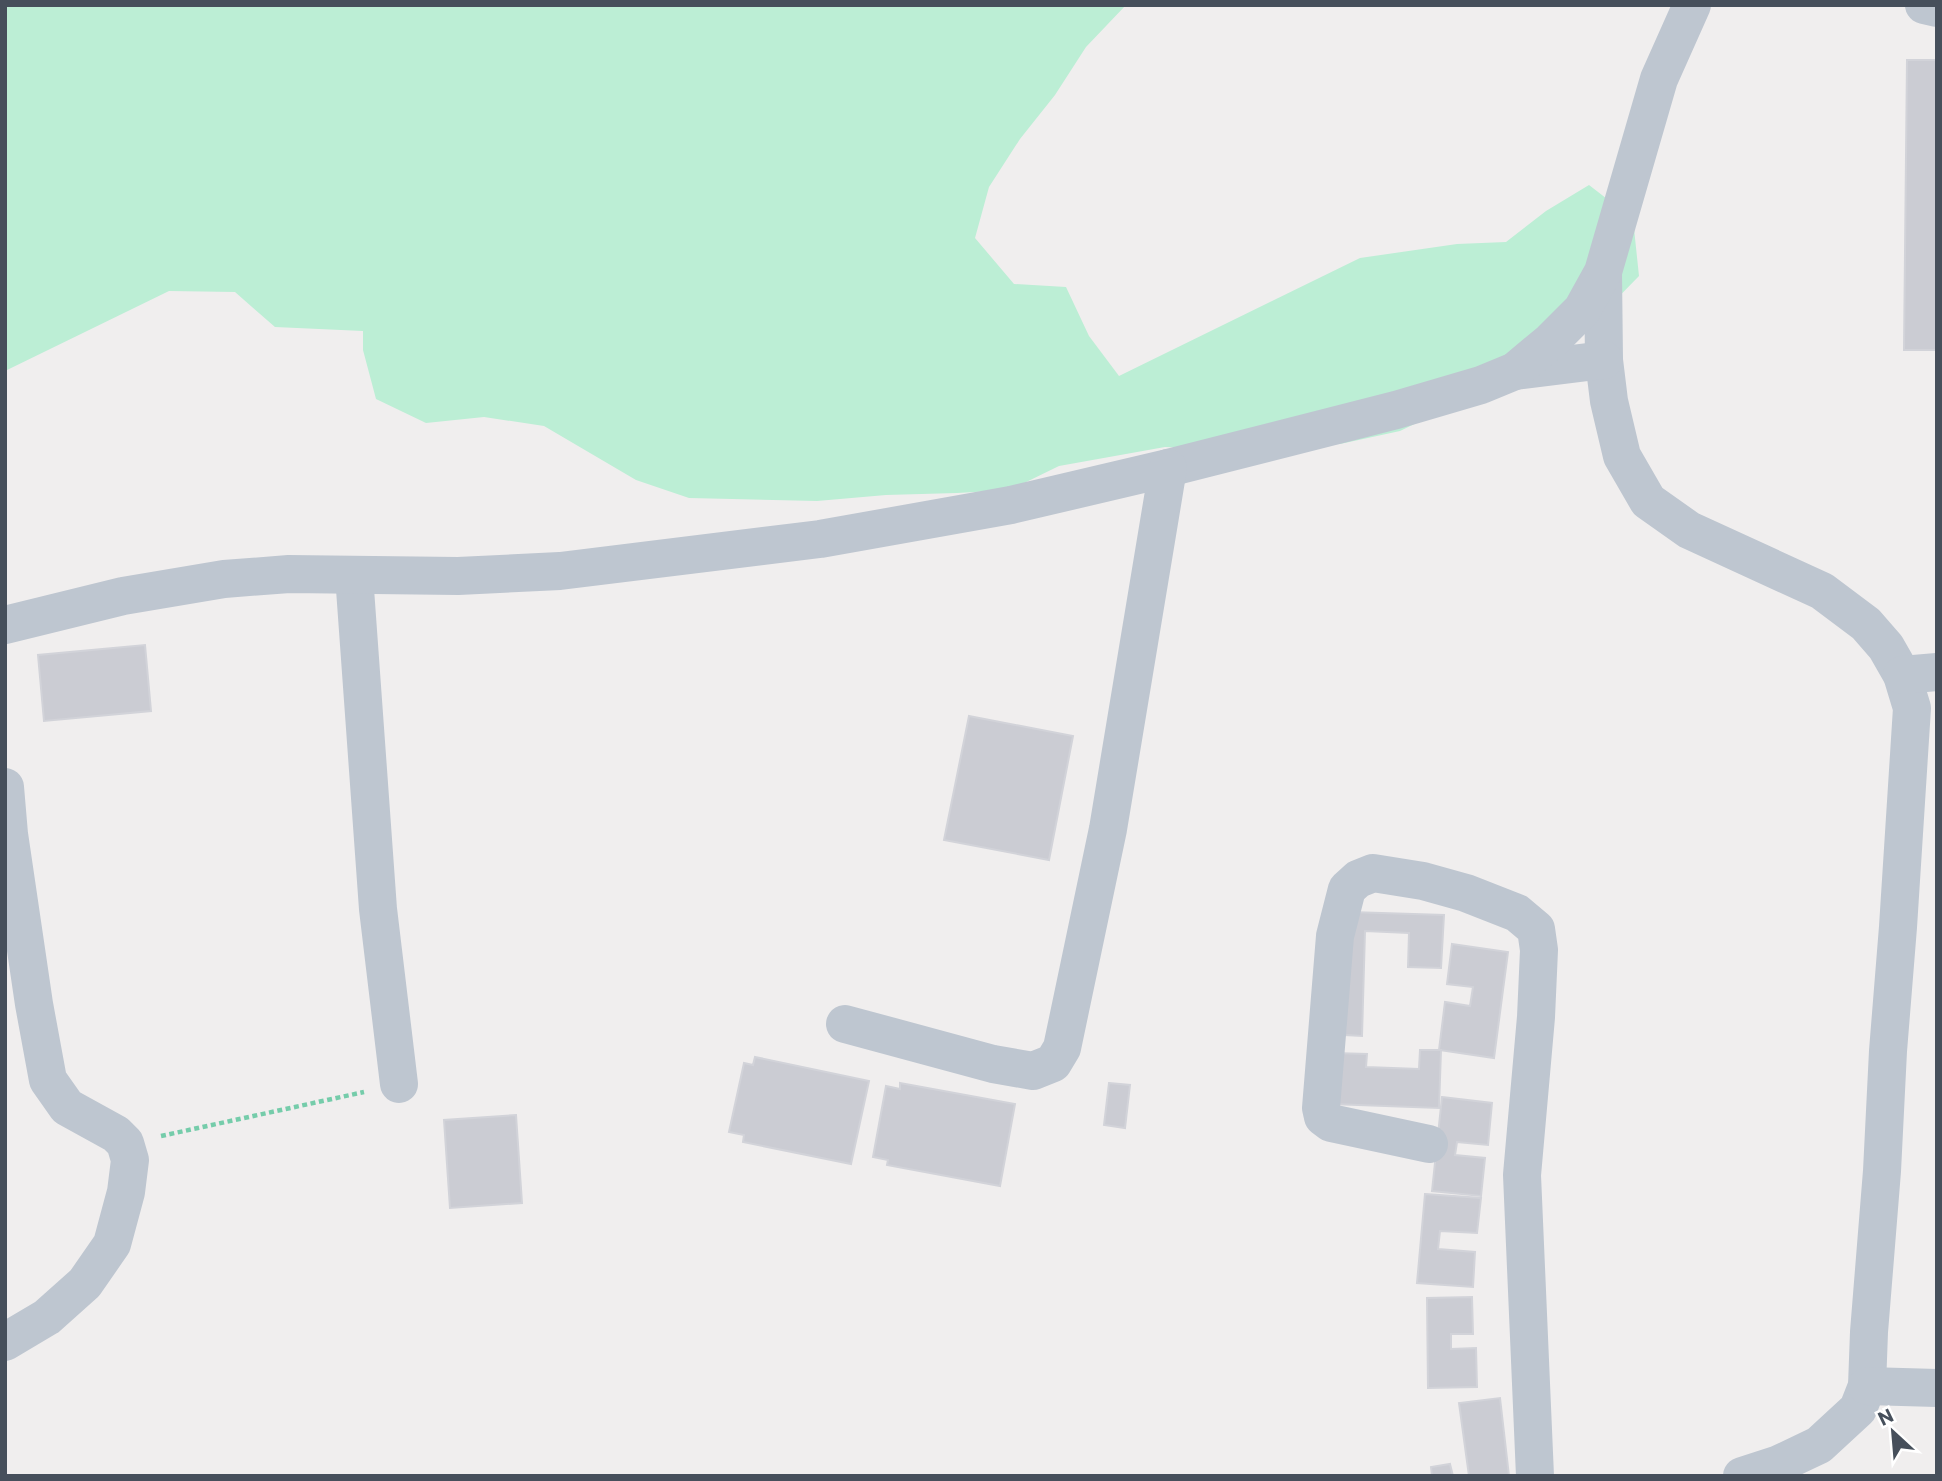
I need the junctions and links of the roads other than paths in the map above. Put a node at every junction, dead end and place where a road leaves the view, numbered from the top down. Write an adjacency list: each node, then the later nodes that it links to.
1 (1692, 5): 4 (street)
2 (1924, 5): 3 (street)
3 (1937, 8)
4 (1603, 272): 5 (street); 6 (street)
5 (1604, 360): 6 (street); 10 (street)
6 (1515, 371): 7 (street)
7 (1168, 468): 8 (street); 12 (street)
8 (355, 575): 9 (street); 13 (street)
9 (5, 625)
10 (1919, 674): 16 (street)
11 (5, 787): 15 (street)
12 (845, 1024)
13 (399, 1084)
14 (1429, 1144): 18 (street)
15 (5, 1342)
16 (1867, 1386): 17 (street); 19 (street)
17 (1937, 1388)
18 (1535, 1476)
19 (1742, 1476)

